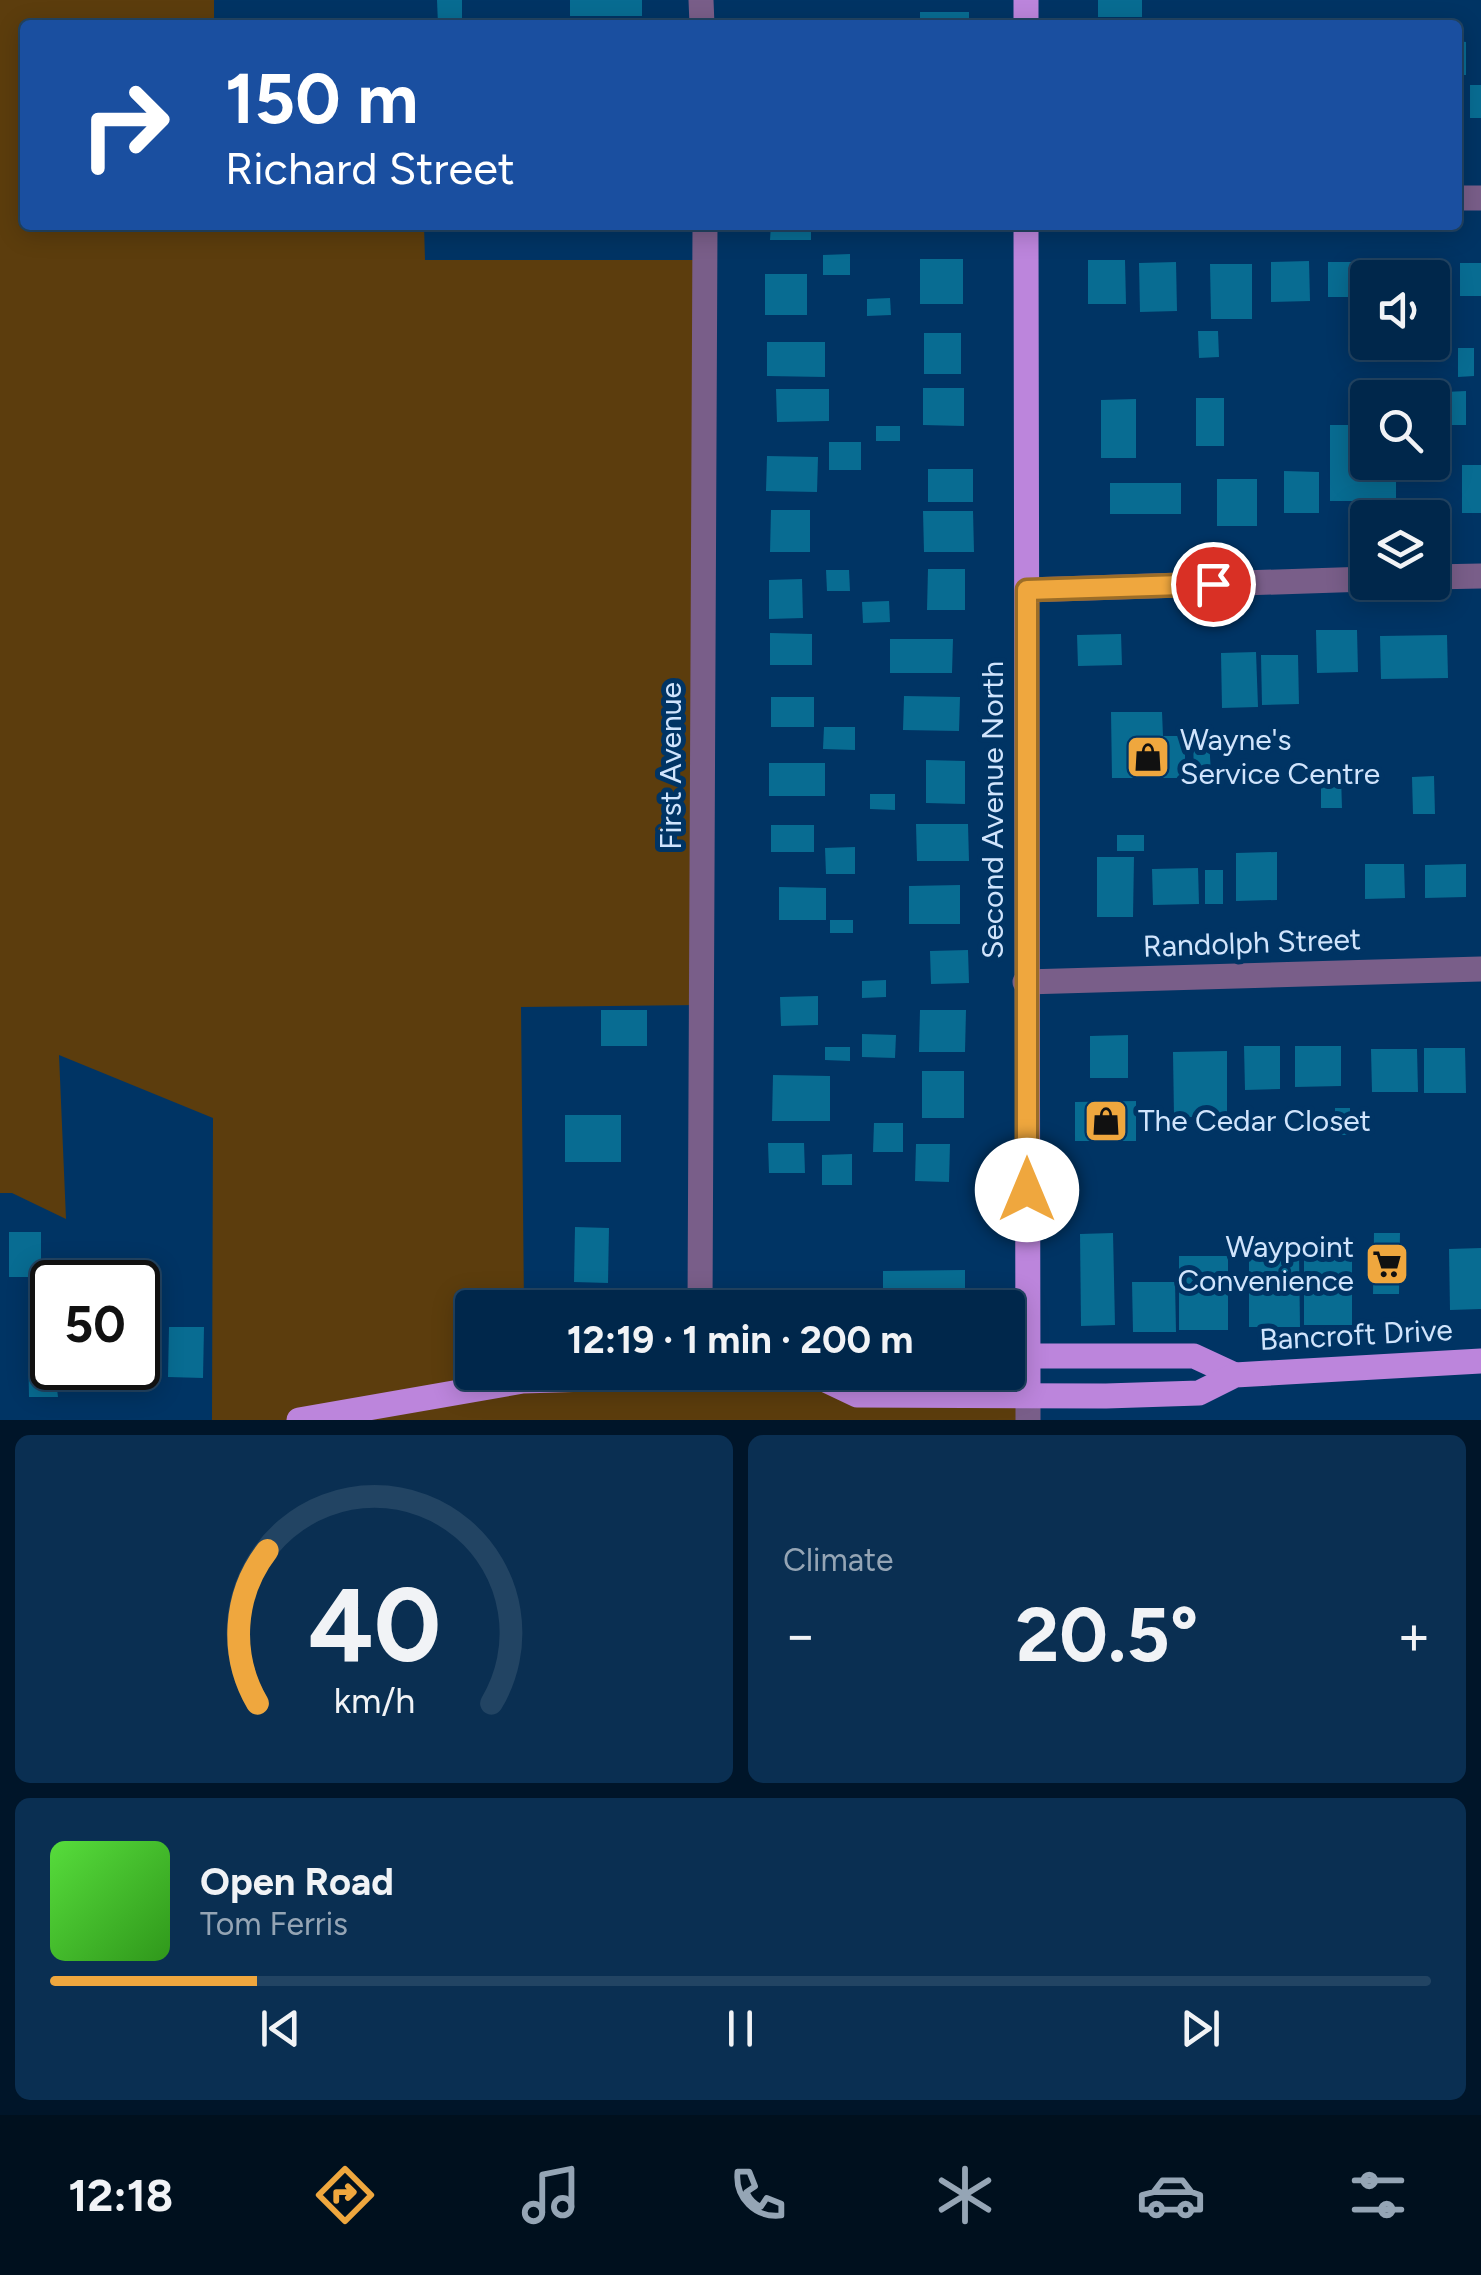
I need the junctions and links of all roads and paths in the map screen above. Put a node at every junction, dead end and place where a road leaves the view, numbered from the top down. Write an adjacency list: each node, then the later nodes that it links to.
1 (704, 230): 9 (street, First Avenue)
2 (1026, 230): 6 (main road, Second Avenue North)
3 (1481, 576): 4 (street)
4 (1450, 577)
5 (1350, 580): 6 (street)
6 (1027, 590): 8 (main road, Second Avenue North)
7 (1481, 969): 8 (street, Randolph Street)
8 (1025, 982): 10 (main road, Second Avenue North)
9 (700, 1290)
10 (1019, 1290)
11 (1025, 1356): 13 (main road, Bancroft Drive)
12 (1481, 1361): 13 (main road, Bancroft Drive)
13 (1235, 1375): 16 (main road, Bancroft Drive)
14 (471, 1390): 17 (main road, Bancroft Drive)
15 (848, 1390): 16 (main road, Bancroft Drive)
16 (1028, 1408)
17 (299, 1420)

